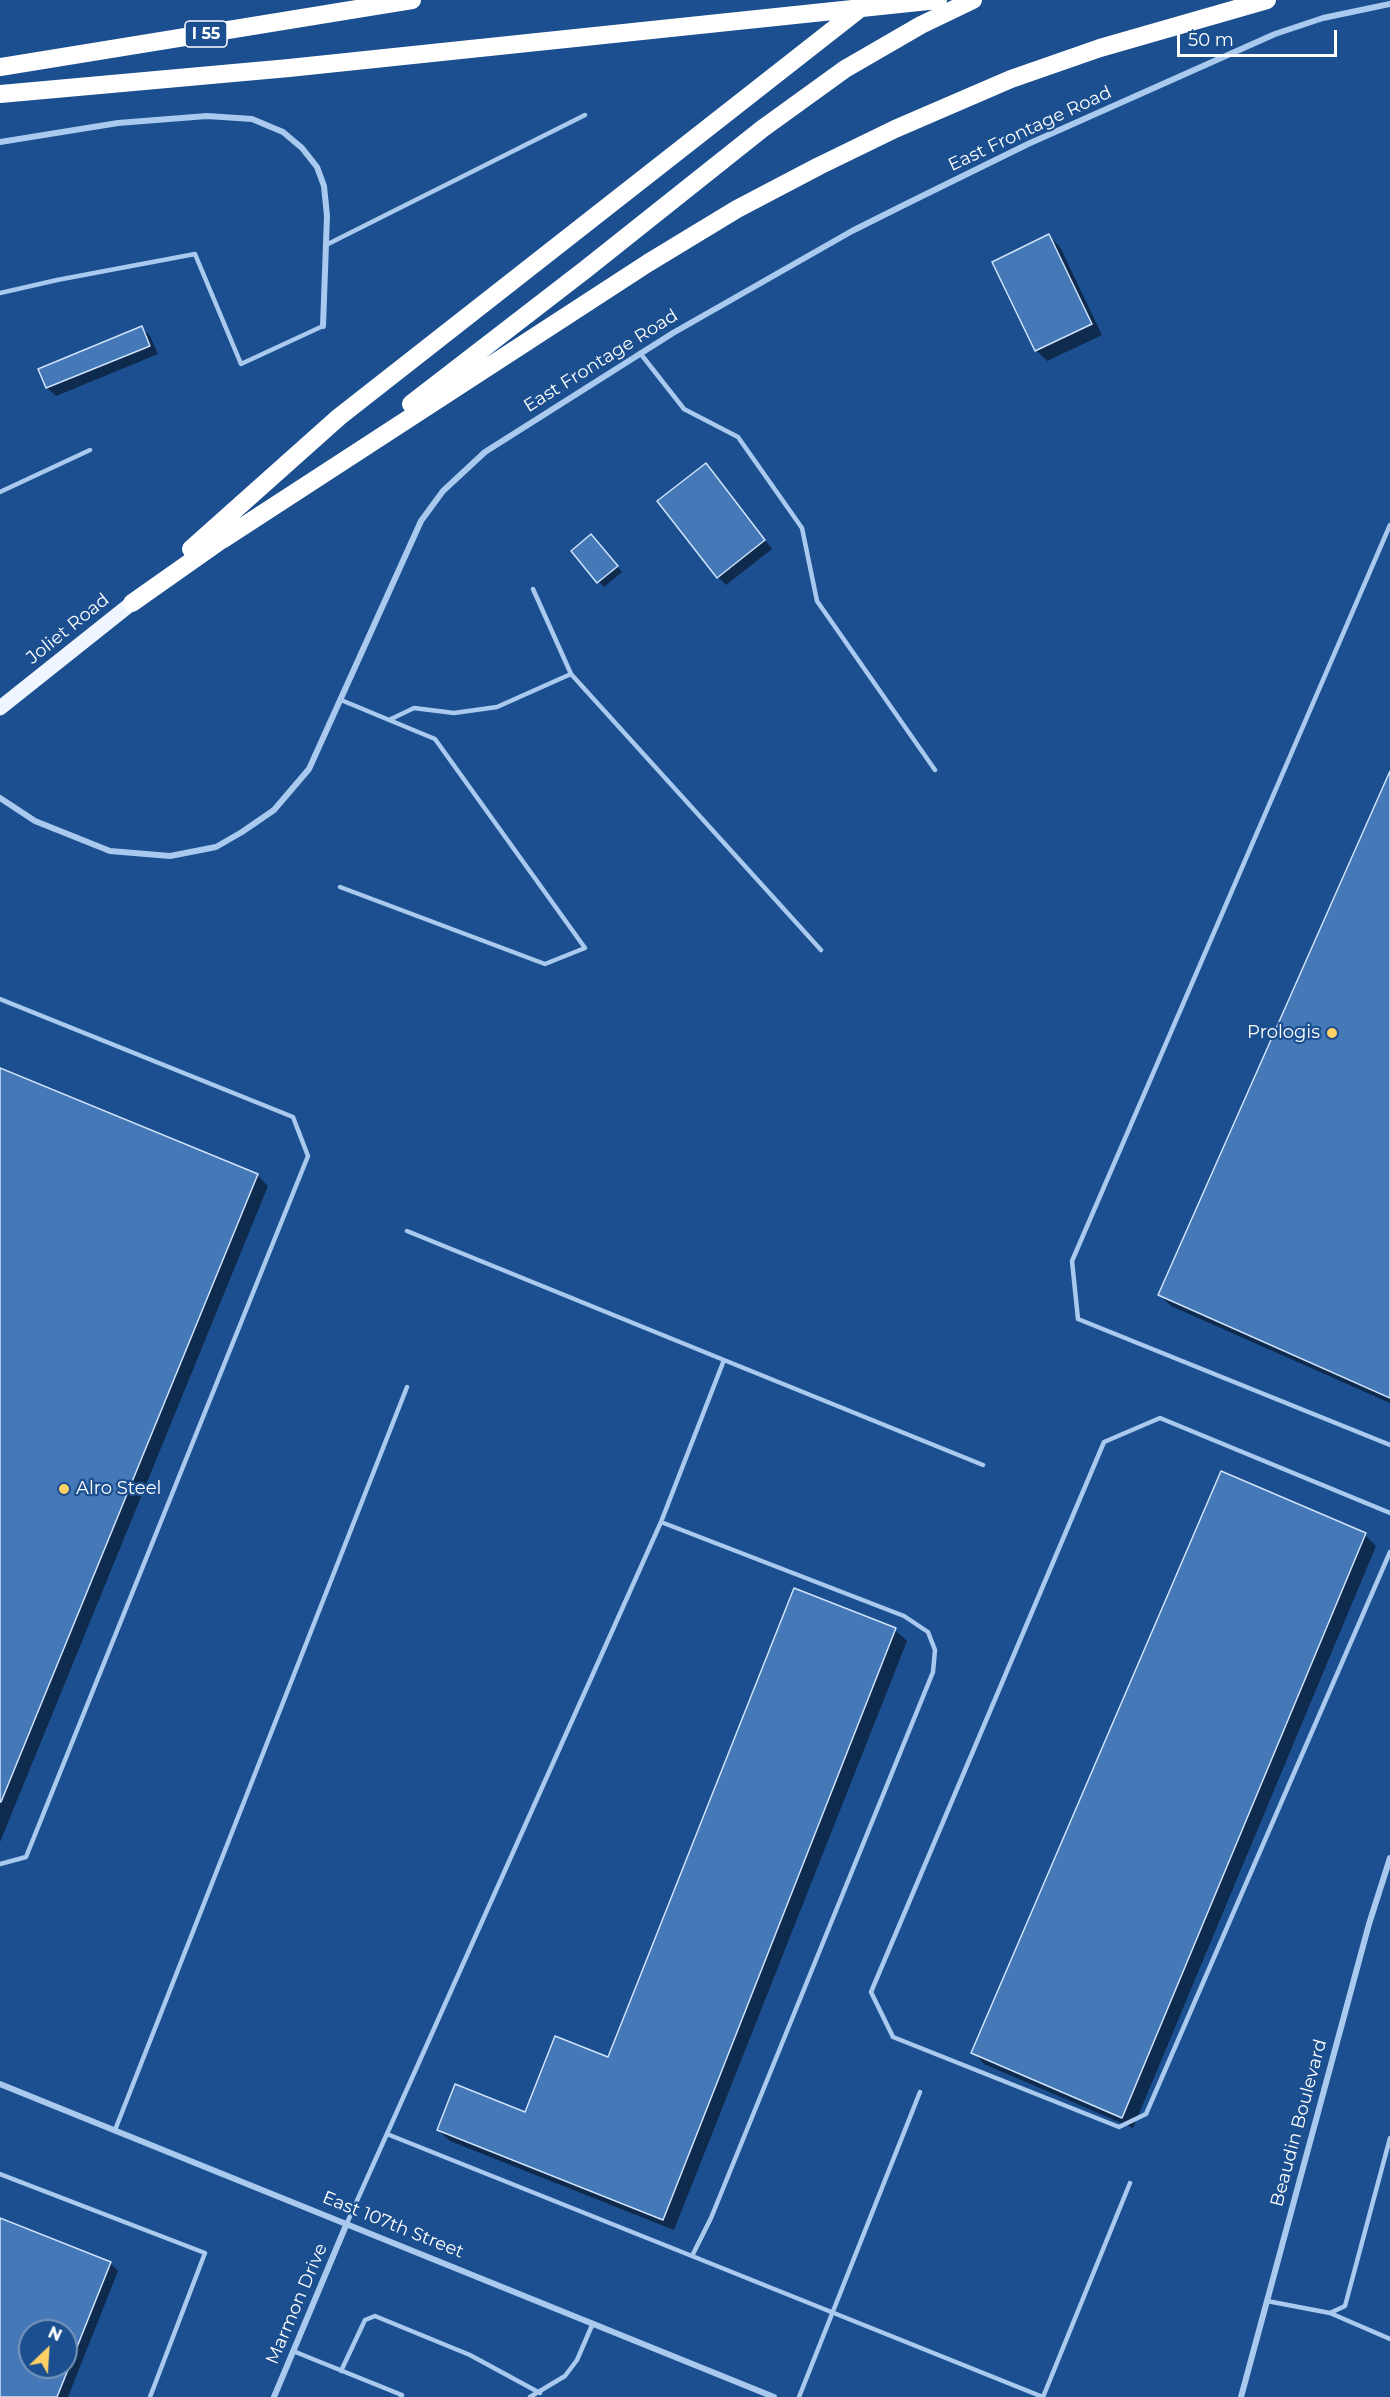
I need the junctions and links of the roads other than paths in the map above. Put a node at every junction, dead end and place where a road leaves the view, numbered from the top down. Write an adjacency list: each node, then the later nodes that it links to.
1 (412, 0): 7 (highway, I 55)
2 (871, 0): 20 (highway)
3 (938, 0): 8 (highway)
4 (973, 0): 18 (highway)
5 (1267, 0): 18 (highway)
6 (1390, 4): 14 (street, East Frontage Road)
7 (0, 67)
8 (0, 94)
9 (585, 114): 11 (lane)
10 (0, 142): 11 (street)
11 (326, 245): 13 (street)
12 (0, 293): 13 (lane)
13 (323, 326)
14 (640, 353): 22 (street, East Frontage Road); 25 (lane)
15 (90, 450): 16 (lane)
16 (0, 492)
17 (1390, 525): 33 (lane)
18 (222, 540): 20 (highway)
19 (533, 589): 21 (lane)
20 (132, 603): 23 (main road, Joliet Road)
21 (571, 674): 24 (lane); 28 (lane)
22 (341, 700): 24 (lane); 26 (street, East Frontage Road)
23 (0, 708)
24 (389, 720): 27 (lane)
25 (935, 770)
26 (0, 798)
27 (340, 887)
28 (821, 950)
29 (0, 999): 39 (lane)
30 (407, 1231): 31 (lane)
31 (724, 1360): 34 (lane); 36 (lane)
32 (407, 1387): 42 (lane)
33 (1390, 1445)
34 (983, 1465)
35 (1390, 1513): 37 (lane)
36 (661, 1522): 43 (lane); 48 (lane)
37 (1390, 1552)
38 (1390, 1858): 49 (street, Beaudin Boulevard)
39 (0, 1864)
40 (0, 2084): 42 (street, East 107th Street)
41 (920, 2092): 51 (lane)
42 (115, 2130): 47 (street, East 107th Street)
43 (387, 2134): 47 (lane); 48 (lane)
44 (1390, 2138): 50 (lane)
45 (0, 2174): 58 (lane)
46 (1131, 2183): 64 (lane)
47 (347, 2223): 52 (street, East 107th Street); 54 (street, Marmon Drive)
48 (693, 2256): 51 (lane)
49 (1267, 2301): 50 (lane); 65 (street, Beaudin Boulevard)
50 (1330, 2313): 53 (lane)
51 (832, 2314): 63 (lane); 64 (lane)
52 (593, 2323): 56 (lane); 62 (street, East 107th Street)
53 (1390, 2339)
54 (293, 2351): 55 (lane); 59 (street, Marmon Drive)
55 (341, 2371): 56 (lane); 57 (lane)
56 (540, 2393): 61 (lane)
57 (402, 2396): 60 (lane)
58 (150, 2397)
59 (274, 2397)
60 (409, 2397)
61 (530, 2397)
62 (774, 2397)
63 (800, 2397)
64 (1043, 2397)
65 (1241, 2397)

